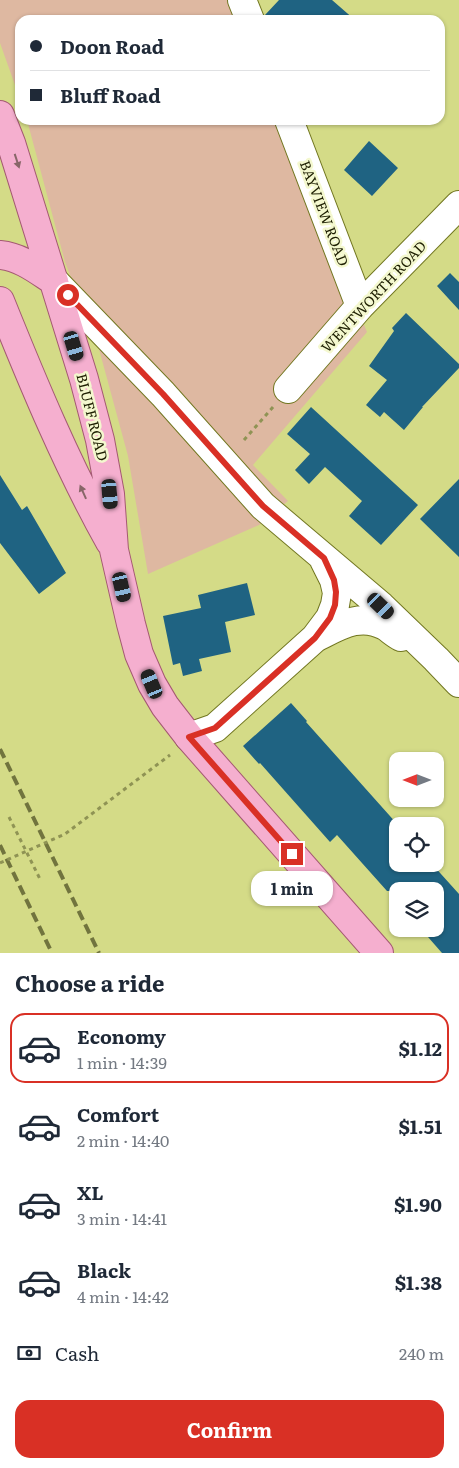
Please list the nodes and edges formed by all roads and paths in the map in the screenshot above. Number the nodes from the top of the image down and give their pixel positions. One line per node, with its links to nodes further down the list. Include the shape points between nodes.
1 (242, 0): 2 (street)
2 (248, 15)
3 (0, 115): 7 (main road, BLUFF ROAD, one-way to 7)
4 (291, 125): 9 (street, BAYVIEW ROAD)
5 (459, 205): 9 (street, WENTWORTH ROAD)
6 (0, 255): 7 (main road, via 22,260)
7 (54, 281): 13 (main road, BLUFF ROAD, via 100,440 110,494); 14 (street, via 163,394 263,506)
8 (0, 301): 10 (main road, BLUFF ROAD)
9 (360, 306): 11 (street, WENTWORTH ROAD)
10 (10, 345): 13 (main road, BLUFF ROAD, one-way to 10)
11 (288, 389): 12 (path)
12 (244, 440)
13 (114, 550): 18 (main road, BLUFF ROAD, via 139,654 166,706)
14 (324, 558): 15 (street, via 334,580 335,605); 16 (street, via 381,606)
15 (315, 638): 16 (street, via 341,625 358,620 372,621); 18 (street, via 215,728)
16 (436, 659): 17 (street)
17 (459, 683)
18 (180, 746): 20 (path, bridge, via 65,834); 23 (main road, BLUFF ROAD)
19 (9, 817): 20 (path)
20 (25, 852): 21 (path, bridge); 22 (path)
21 (0, 863)
22 (41, 882)
23 (379, 953)

